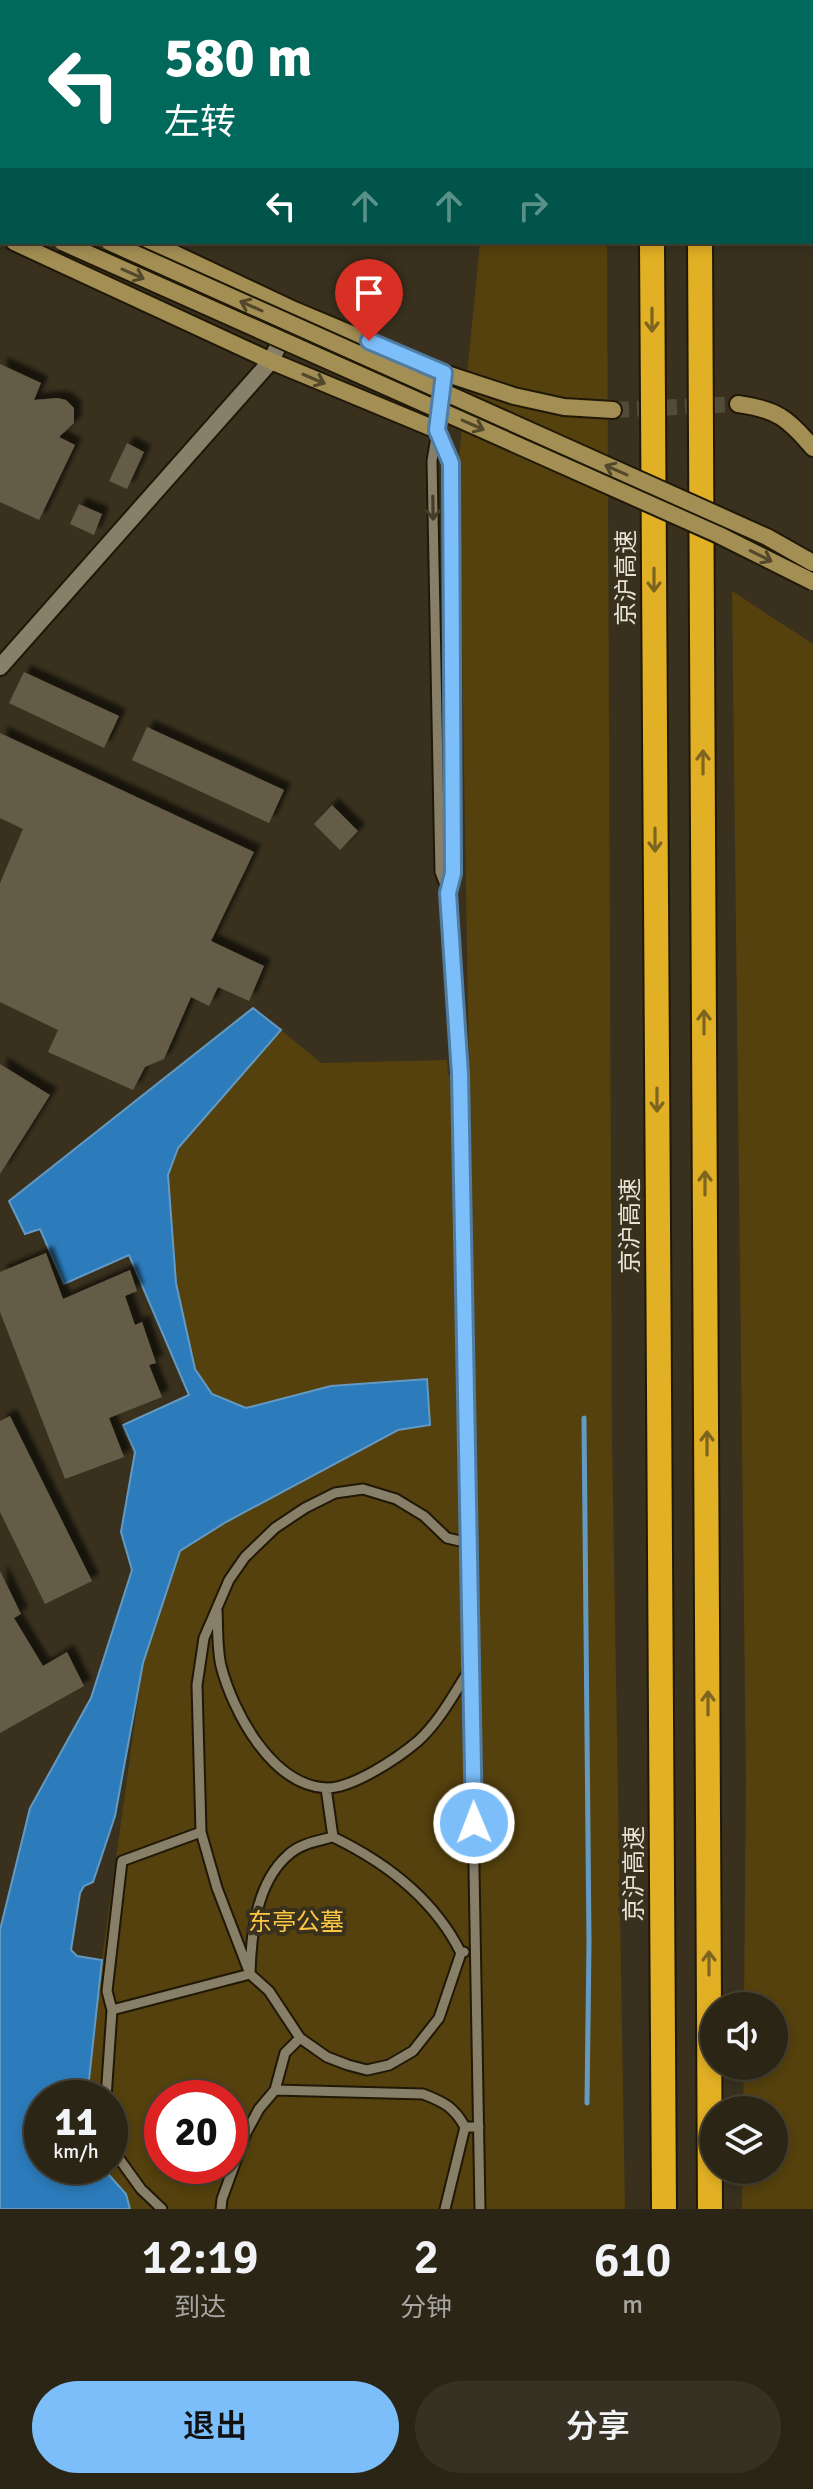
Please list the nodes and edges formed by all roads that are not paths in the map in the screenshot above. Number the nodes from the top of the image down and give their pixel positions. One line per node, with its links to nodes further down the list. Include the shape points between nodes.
1 (18, 244): 8 (main road)
2 (66, 244): 15 (main road, one-way to 15, bridge, via 719,535)
3 (113, 244): 14 (main road, one-way to 3, bridge, via 767,537)
4 (154, 244): 7 (main road)
5 (652, 244): 38 (highway, 京沪高速, one-way to 38)
6 (700, 244): 39 (highway, one-way to 6)
7 (294, 310): 8 (street); 9 (main road)
8 (271, 361): 12 (main road, one-way to 12); 16 (street)
9 (444, 373): 11 (main road, via 527,399); 12 (main road)
10 (738, 404): 13 (main road, via 768,408)
11 (613, 410)
12 (437, 430): 17 (lane, one-way to 17, via 432,461 439,856); 17 (lane, via 451,463 453,873)
13 (813, 448)
14 (813, 563)
15 (813, 582)
16 (0, 667)
17 (448, 893): 18 (lane, via 460,1074)
18 (469, 1543): 19 (lane, via 447,1538 396,1499 363,1489 335,1493 275,1528 245,1557); 20 (lane)
19 (217, 1608): 21 (lane, via 220,1663 249,1729 272,1762 297,1780); 22 (lane, via 204,1638 197,1685)
20 (471, 1666): 21 (lane, via 419,1740 369,1773); 24 (lane)
21 (326, 1788): 23 (lane)
22 (201, 1832): 26 (lane); 27 (lane, via 122,1861 107,1991)
23 (333, 1837): 25 (lane, via 393,1871 448,1926); 26 (lane, via 307,1843 286,1856 269,1881 255,1914)
24 (477, 1948): 25 (lane); 32 (lane)
25 (461, 1953): 28 (lane, via 439,2018 413,2051 389,2065 367,2070 348,2065)
26 (250, 1974): 27 (lane); 28 (lane, via 269,1991)
27 (112, 2010): 29 (lane)
28 (300, 2038): 30 (lane, via 285,2053)
29 (107, 2080)
30 (275, 2090): 31 (lane, via 423,2094 445,2102); 35 (lane, via 246,2133)
31 (465, 2127): 32 (lane); 36 (lane)
32 (479, 2127): 37 (lane)
33 (128, 2171): 34 (lane)
34 (162, 2209)
35 (221, 2209)
36 (445, 2209)
37 (480, 2209)
38 (664, 2209)
39 (710, 2209)

